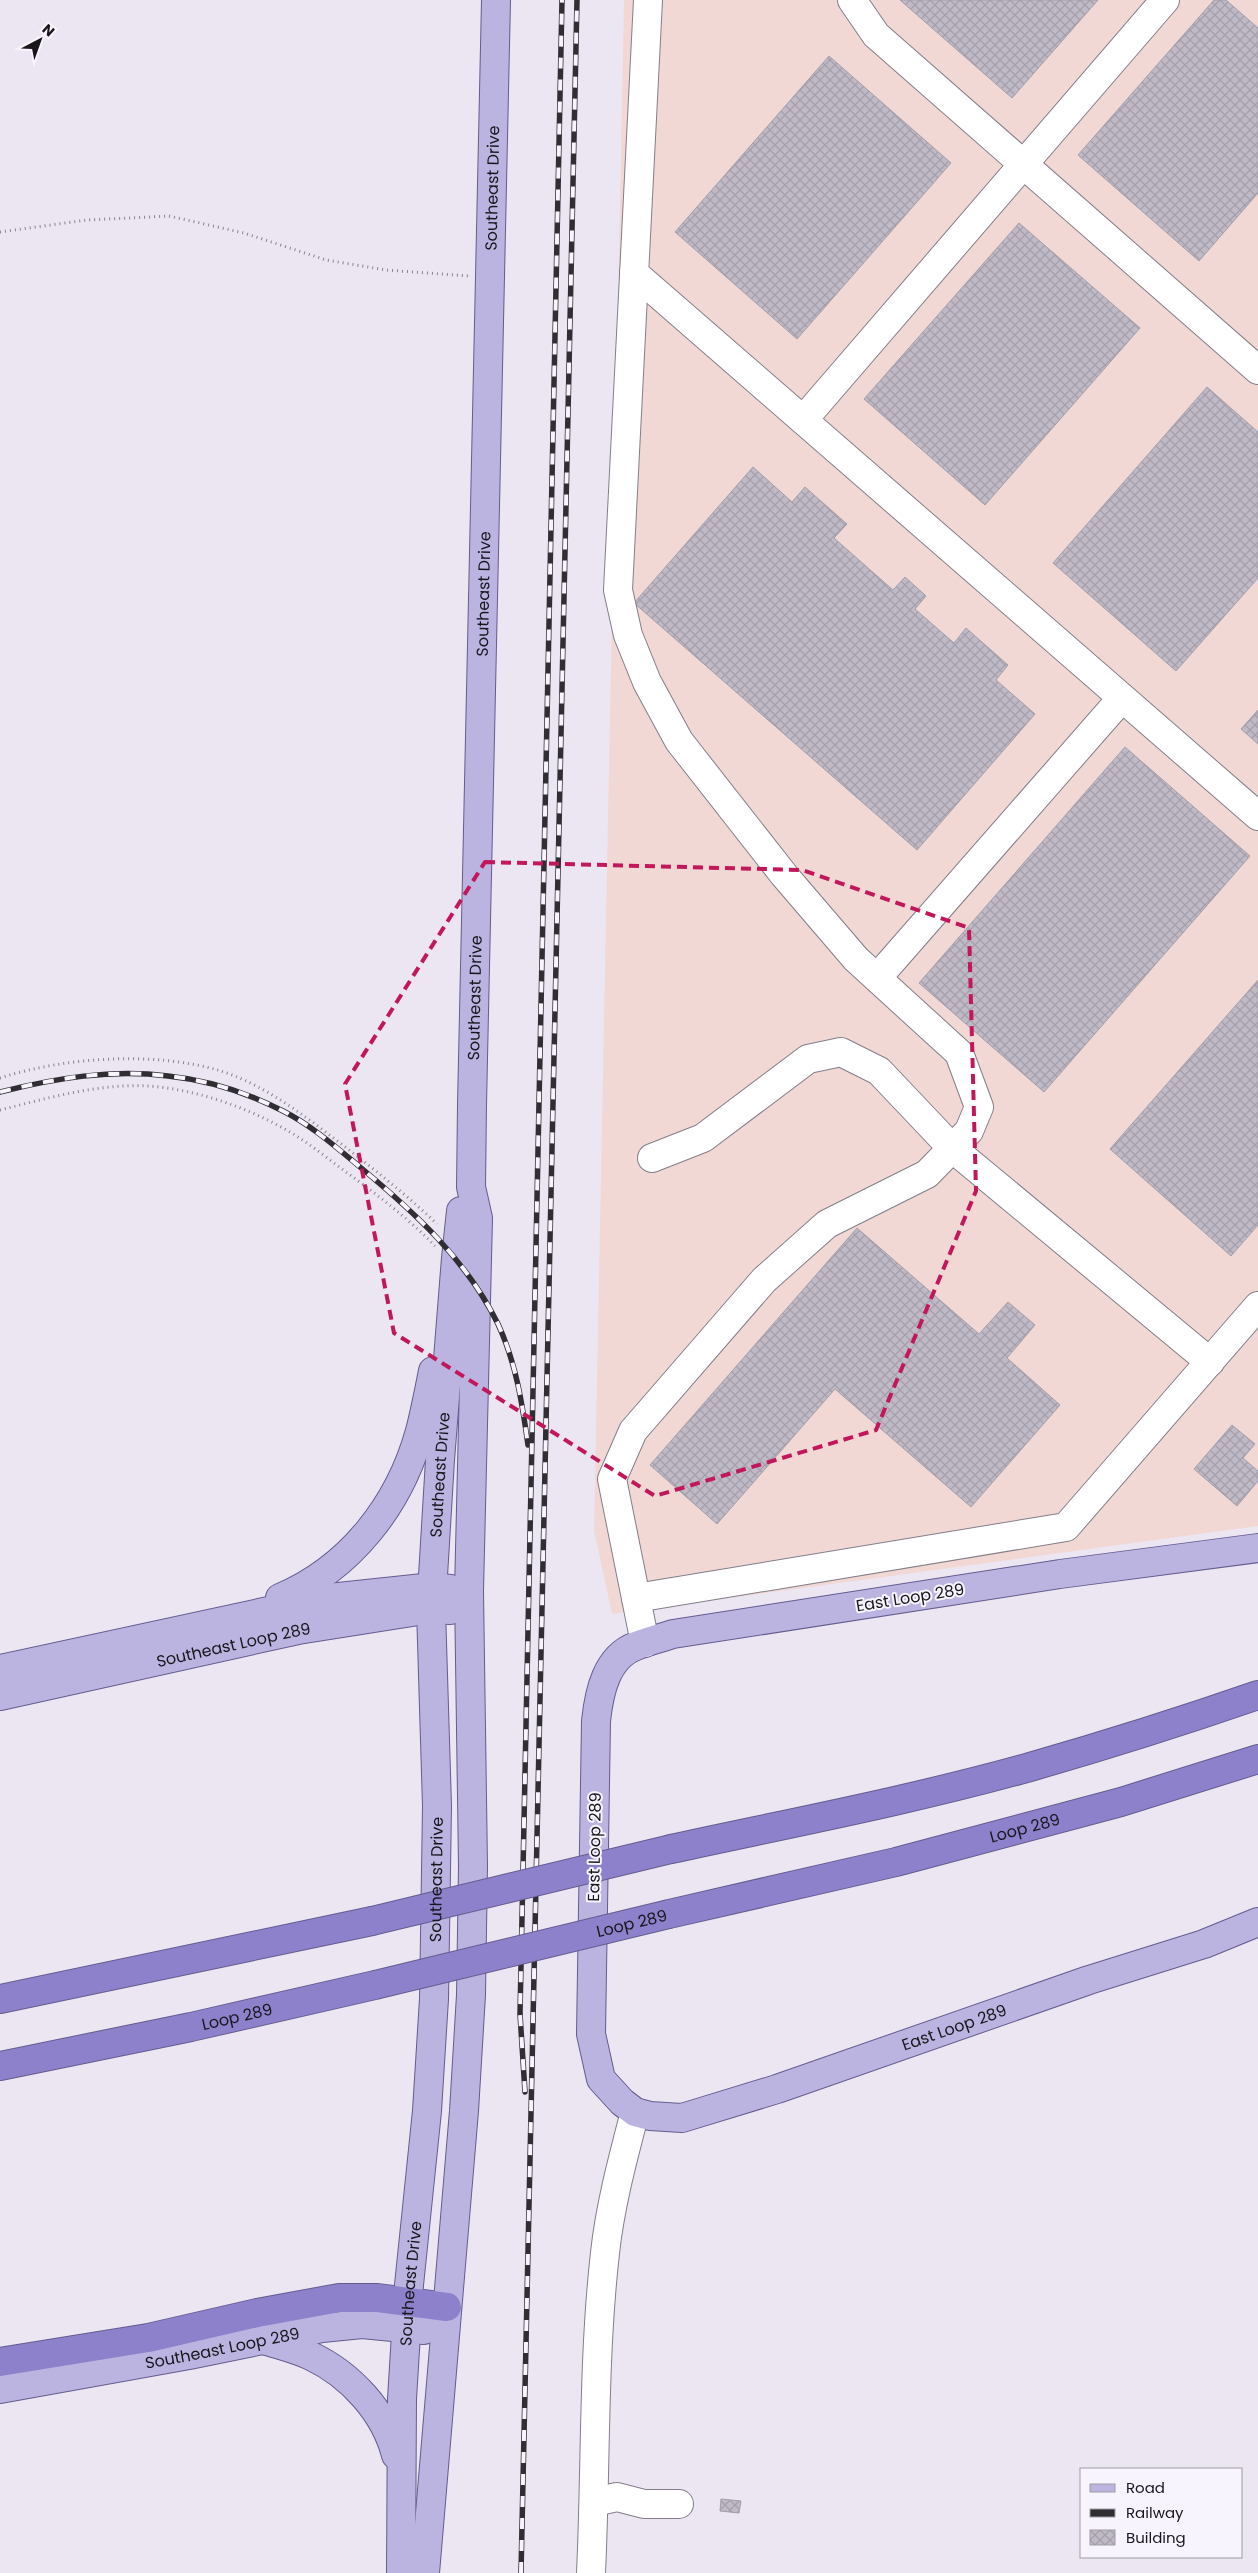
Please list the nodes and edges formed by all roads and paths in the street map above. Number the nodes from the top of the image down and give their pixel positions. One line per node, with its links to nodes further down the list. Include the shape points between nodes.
1 (496, 0): 8 (main road, Southeast Drive)
2 (648, 0): 7 (street)
3 (852, 0): 5 (street, via 876,35)
4 (1165, 0): 5 (street)
5 (1024, 164): 9 (street); 10 (street)
6 (0, 232): 8 (path, via 87,220 169,216 244,233 326,260 424,274)
7 (634, 273): 10 (street); 13 (street, via 618,590 628,635 647,682 679,741 784,875 856,959)
8 (489, 276): 18 (main road, Southeast Drive)
9 (1258, 370)
10 (803, 420): 11 (street)
11 (1122, 698): 12 (street); 13 (street)
12 (1258, 816)
13 (877, 978): 16 (street, via 959,1053 979,1107 969,1131)
14 (0, 1078): 19 (path, via 55,1065 90,1061 154,1060 189,1063 222,1072 260,1088 298,1110 381,1176)
15 (0, 1110): 19 (path, via 93,1090 148,1086 190,1092 230,1104 297,1136)
16 (952, 1148): 17 (street, via 879,1071 841,1052 808,1059 703,1138); 22 (street); 25 (street, via 927,1174 827,1224 771,1274 633,1431 612,1479)
17 (652, 1158)
18 (471, 1187): 19 (main road, Southeast Drive, via 460,1216); 26 (main road, Southeast Drive, via 478,1218)
19 (457, 1255): 21 (main road, Southeast Drive)
20 (1258, 1306): 22 (street)
21 (452, 1313): 24 (main road, Southeast Drive); 27 (main road, via 437,1353 420,1432 406,1472 370,1532 318,1579)
22 (1210, 1362): 25 (street, via 1066,1527)
23 (1258, 1548): 28 (main road, East Loop 289, via 1050,1575 673,1634)
24 (432, 1598): 26 (main road, Southeast Loop 289); 27 (main road, Southeast Loop 289, via 329,1598); 31 (main road, Southeast Loop 289); 39 (main road, Southeast Drive, via 437,1806 434,1999)
25 (636, 1598): 28 (street)
26 (469, 1601): 40 (main road, Southeast Drive, via 473,1856 471,1995)
27 (240, 1616): 29 (main road, Southeast Loop 289)
28 (645, 1643): 38 (main road, East Loop 289, via 634,1646 614,1662 600,1689 596,1721 591,2034 601,2079)
29 (0, 1669)
30 (1258, 1695): 34 (highway, bridge, via 1029,1767)
31 (0, 1696)
32 (1258, 1759): 37 (highway, Loop 289, bridge, via 1120,1802 896,1862 191,2027)
33 (1258, 1922): 38 (main road, East Loop 289, via 1204,1944 1089,1980 777,2089 682,2118)
34 (210, 1956): 35 (highway, via 98,1965 38,1977); 36 (highway)
35 (0, 1980)
36 (0, 1999)
37 (0, 2066)
38 (636, 2112): 45 (street, via 605,2252 597,2376)
39 (408, 2314): 40 (highway); 41 (main road, Southeast Loop 289); 42 (highway, via 378,2298 339,2298 148,2338); 44 (main road, Southeast Drive, via 402,2399)
40 (446, 2320): 48 (main road, Southeast Drive)
41 (262, 2340): 43 (main road, Southeast Loop 289); 44 (main road, via 311,2356 343,2376 362,2394 379,2416 393,2443)
42 (0, 2362)
43 (0, 2389)
44 (402, 2478): 47 (main road, Southeast Drive)
45 (594, 2502): 46 (street, via 617,2497 644,2504); 49 (street)
46 (679, 2504)
47 (401, 2573)
48 (425, 2573)
49 (591, 2573)

